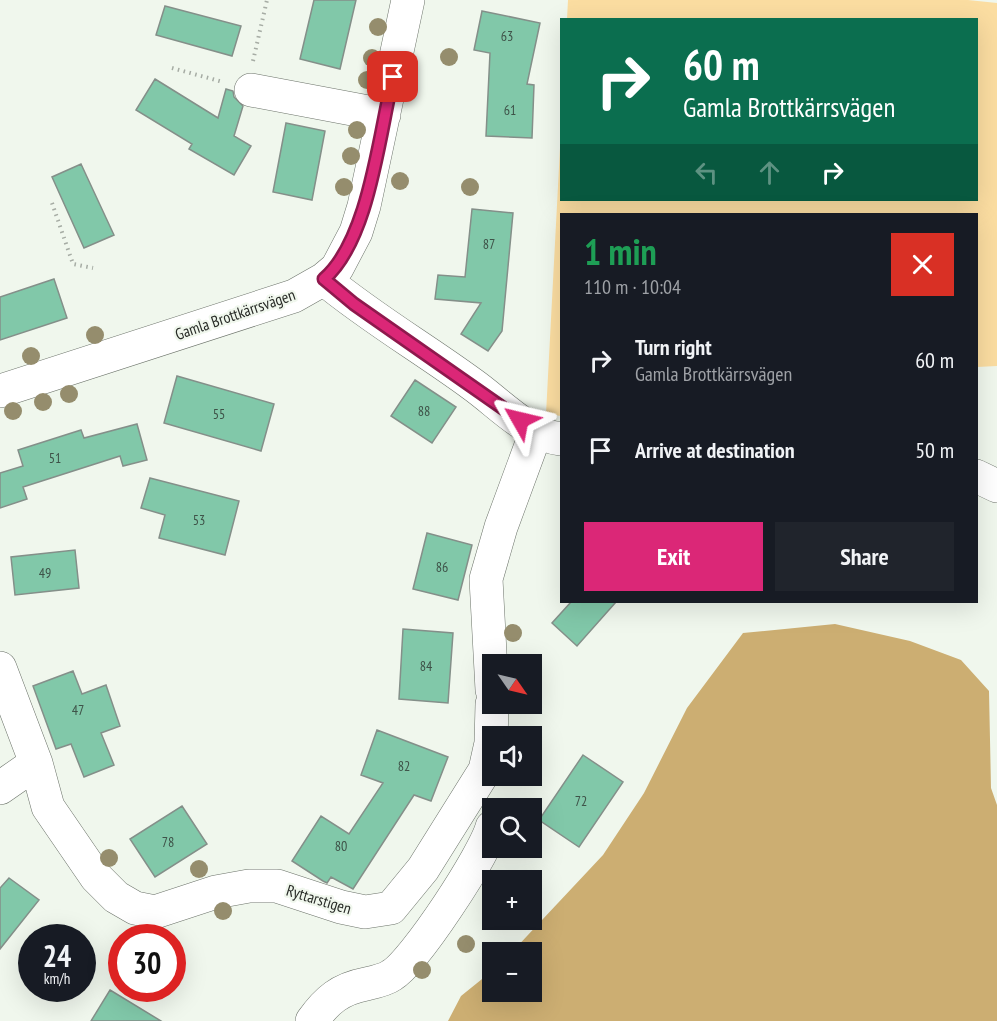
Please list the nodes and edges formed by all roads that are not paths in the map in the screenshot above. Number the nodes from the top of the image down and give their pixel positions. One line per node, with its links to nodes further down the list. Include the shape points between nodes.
1 (408, 0): 3 (street, Gamla Brottkärrsvägen)
2 (251, 90): 3 (street)
3 (384, 115): 4 (street, Gamla Brottkärrsvägen, via 356,232 337,268)
4 (324, 279): 5 (street, Gamla Brottkärrsvägen, via 267,307); 6 (street, via 354,304)
5 (0, 391)
6 (549, 436): 9 (street, via 501,527 486,579)
7 (978, 477): 8 (street)
8 (997, 486)
9 (490, 654)
10 (0, 668): 11 (street)
11 (36, 763): 12 (street, Ryttarstigen, via 48,807 96,877 116,897 135,908 154,912 249,886 277,886 365,912 391,909); 13 (street)
12 (482, 784)
13 (0, 788)
14 (482, 854): 15 (street, via 402,967 384,980 338,992)
15 (312, 1021)

